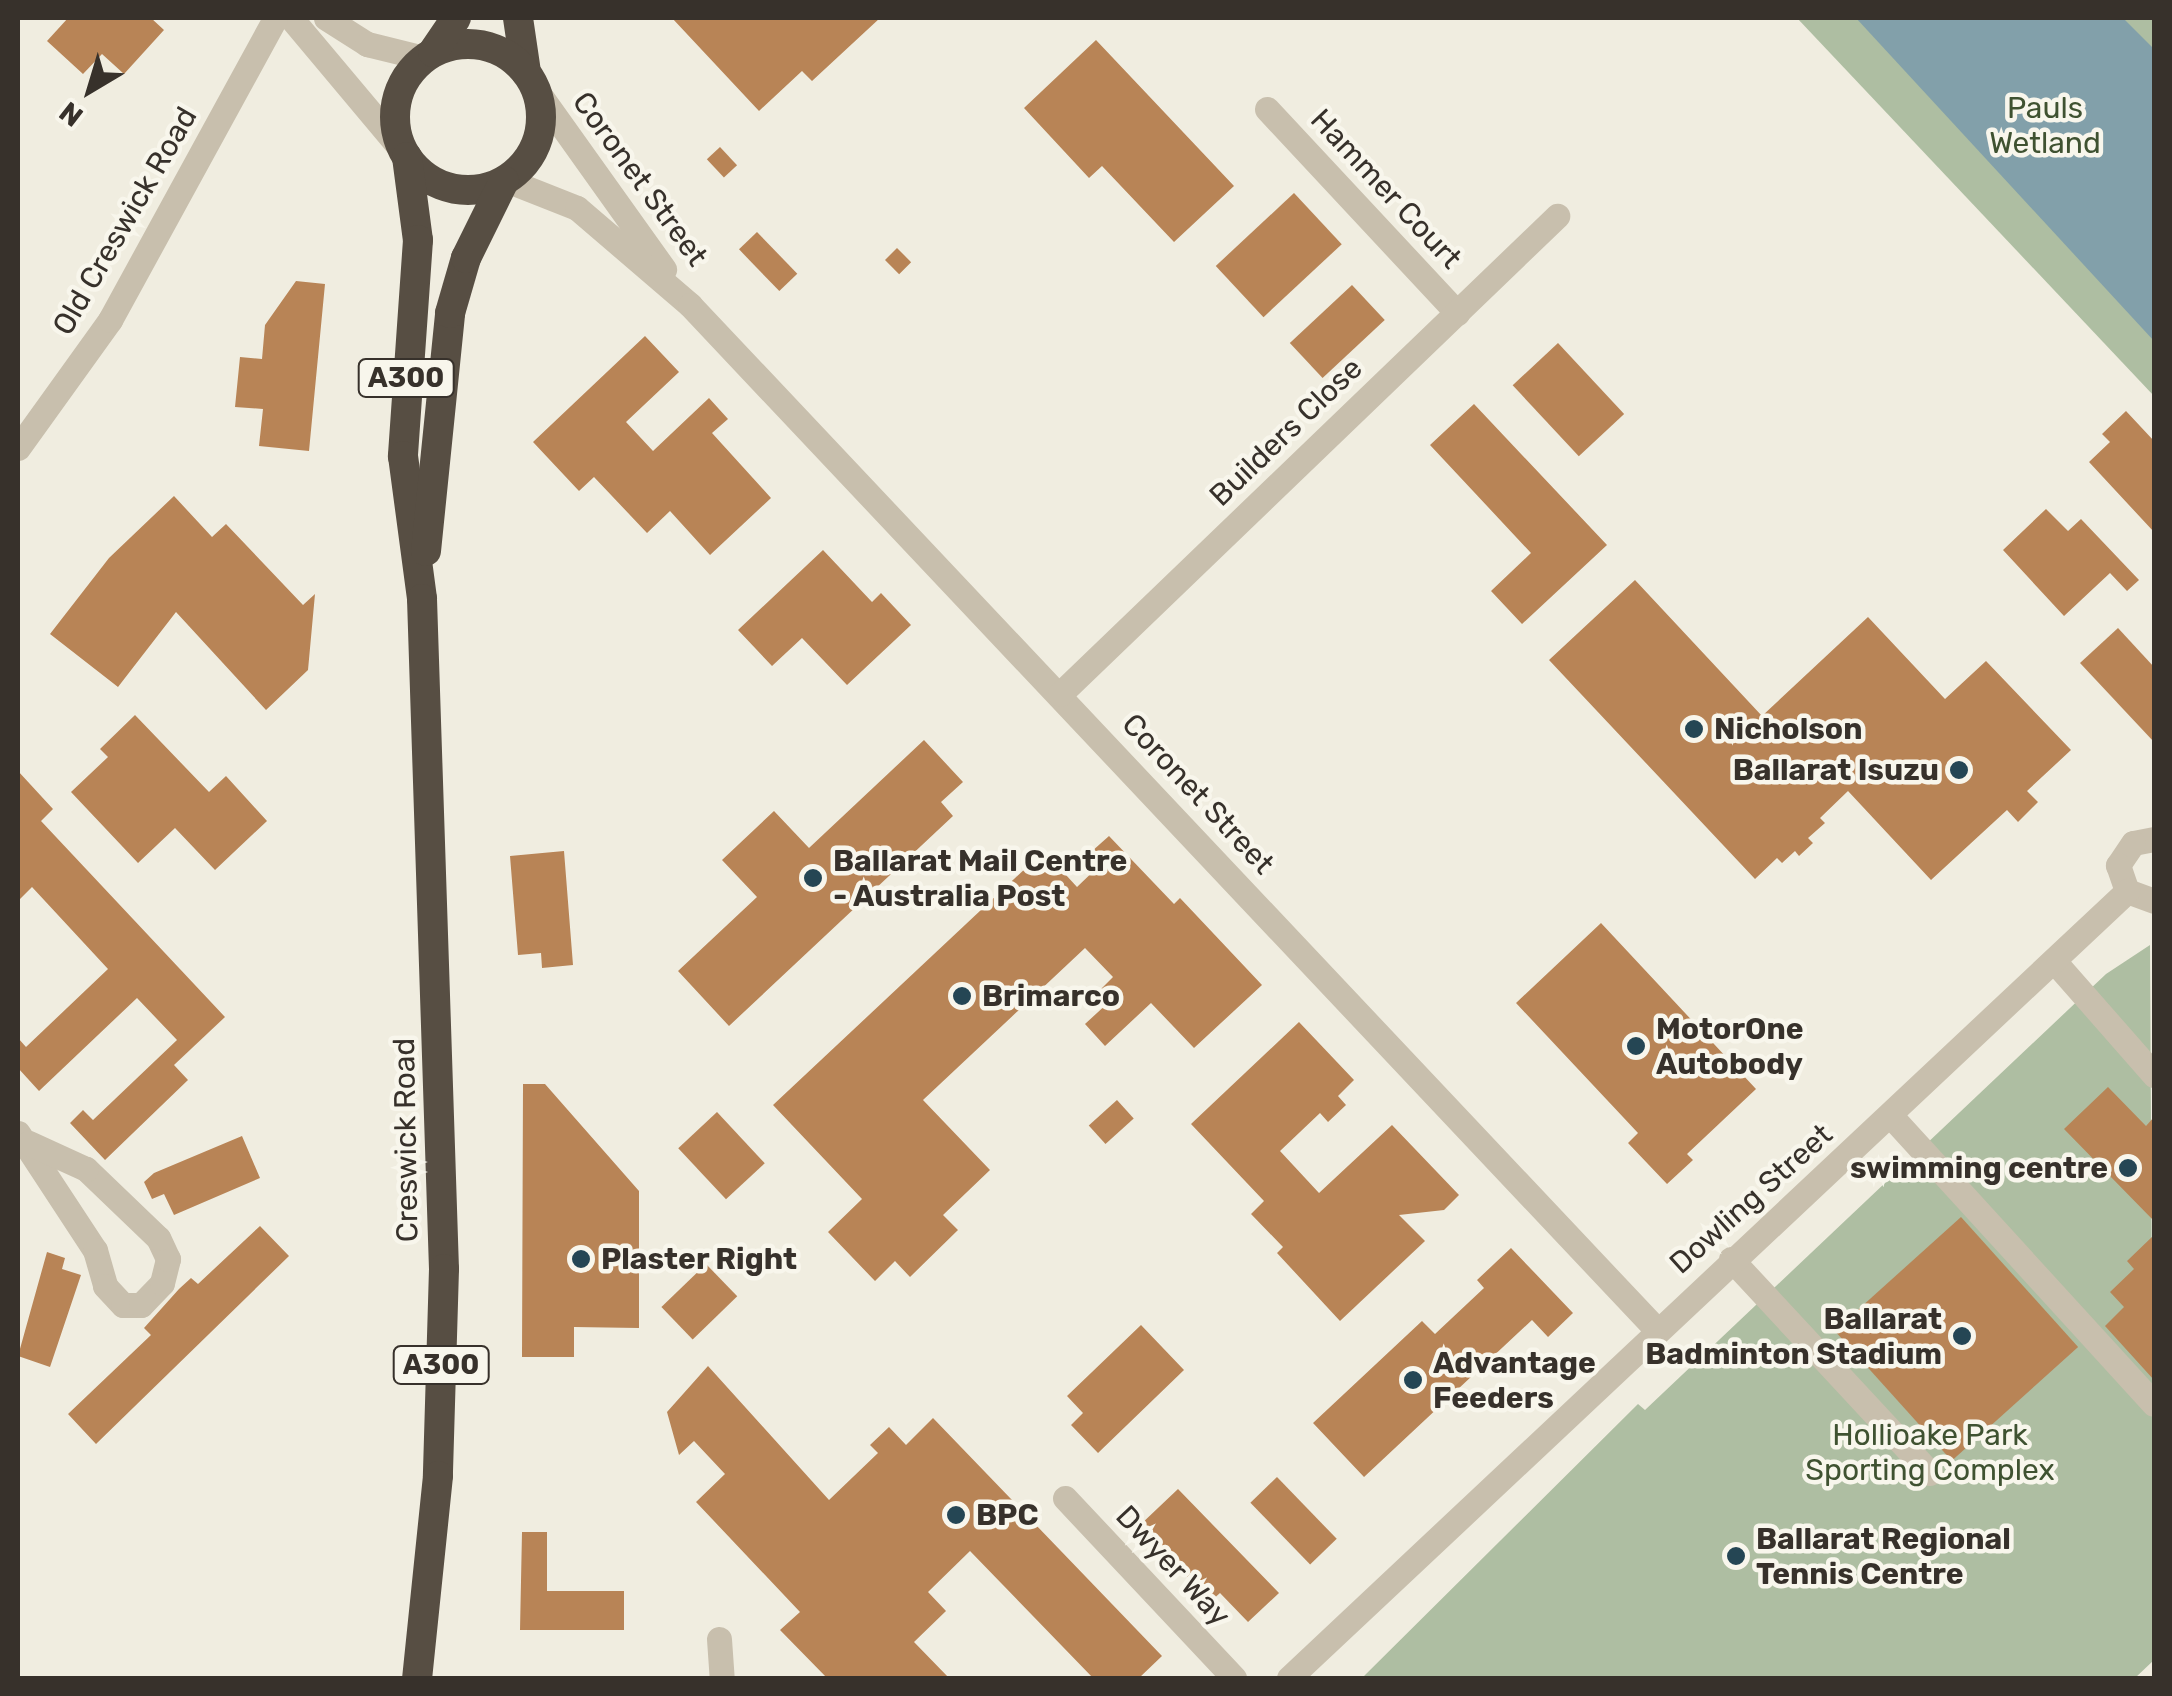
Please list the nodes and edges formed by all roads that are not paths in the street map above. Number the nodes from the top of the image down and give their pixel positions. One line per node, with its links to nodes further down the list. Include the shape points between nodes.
1 (275, 18): 14 (street, Old Creswick Road, via 110,320)
2 (291, 18): 9 (street)
3 (326, 18): 6 (street, via 367,44)
4 (456, 18): 6 (highway, A300)
5 (518, 18): 7 (highway, A300)
6 (429, 55): 7 (highway, via 483,45); 9 (highway, A300, via 396,103)
7 (531, 82): 10 (highway, A300, via 542,118 536,145); 12 (street, Coronet Street)
8 (1267, 109): 13 (street, Hammer Court)
9 (406, 156): 10 (highway, via 431,180 455,189); 15 (highway, Creswick Road / A300, via 418,240 403,456)
10 (505, 180): 12 (street, Coronet Street, via 577,208); 15 (highway, Creswick Road / A300, via 466,258 450,313)
11 (1558, 216): 13 (street, Builders Close)
12 (690, 305): 16 (street, Coronet Street)
13 (1457, 313): 16 (street, Builders Close)
14 (18, 448)
15 (422, 600): 30 (highway, Creswick Road / A300, via 444,1269 438,1476)
16 (1060, 694): 25 (street, Coronet Street)
17 (2154, 839): 18 (street, via 2123,852 2118,873)
18 (2126, 892): 19 (street); 20 (street, Dowling Street)
19 (2154, 900)
20 (2054, 961): 21 (street); 22 (street, Dowling Street)
21 (2154, 1075)
22 (1890, 1115): 24 (street, Dowling Street); 26 (street)
23 (23, 1138): 23 (street, via 86,1169 158,1238 168,1260 162,1283 141,1304 123,1304 105,1286 95,1250)
24 (1731, 1259): 25 (street, Dowling Street); 27 (street)
25 (1657, 1330): 33 (street, Dowling Street)
26 (2154, 1404)
27 (1930, 1473)
28 (1065, 1498): 32 (street, Dwyer Way)
29 (718, 1639): 31 (street)
30 (417, 1678)
31 (722, 1678)
32 (1234, 1678)
33 (1289, 1678)

